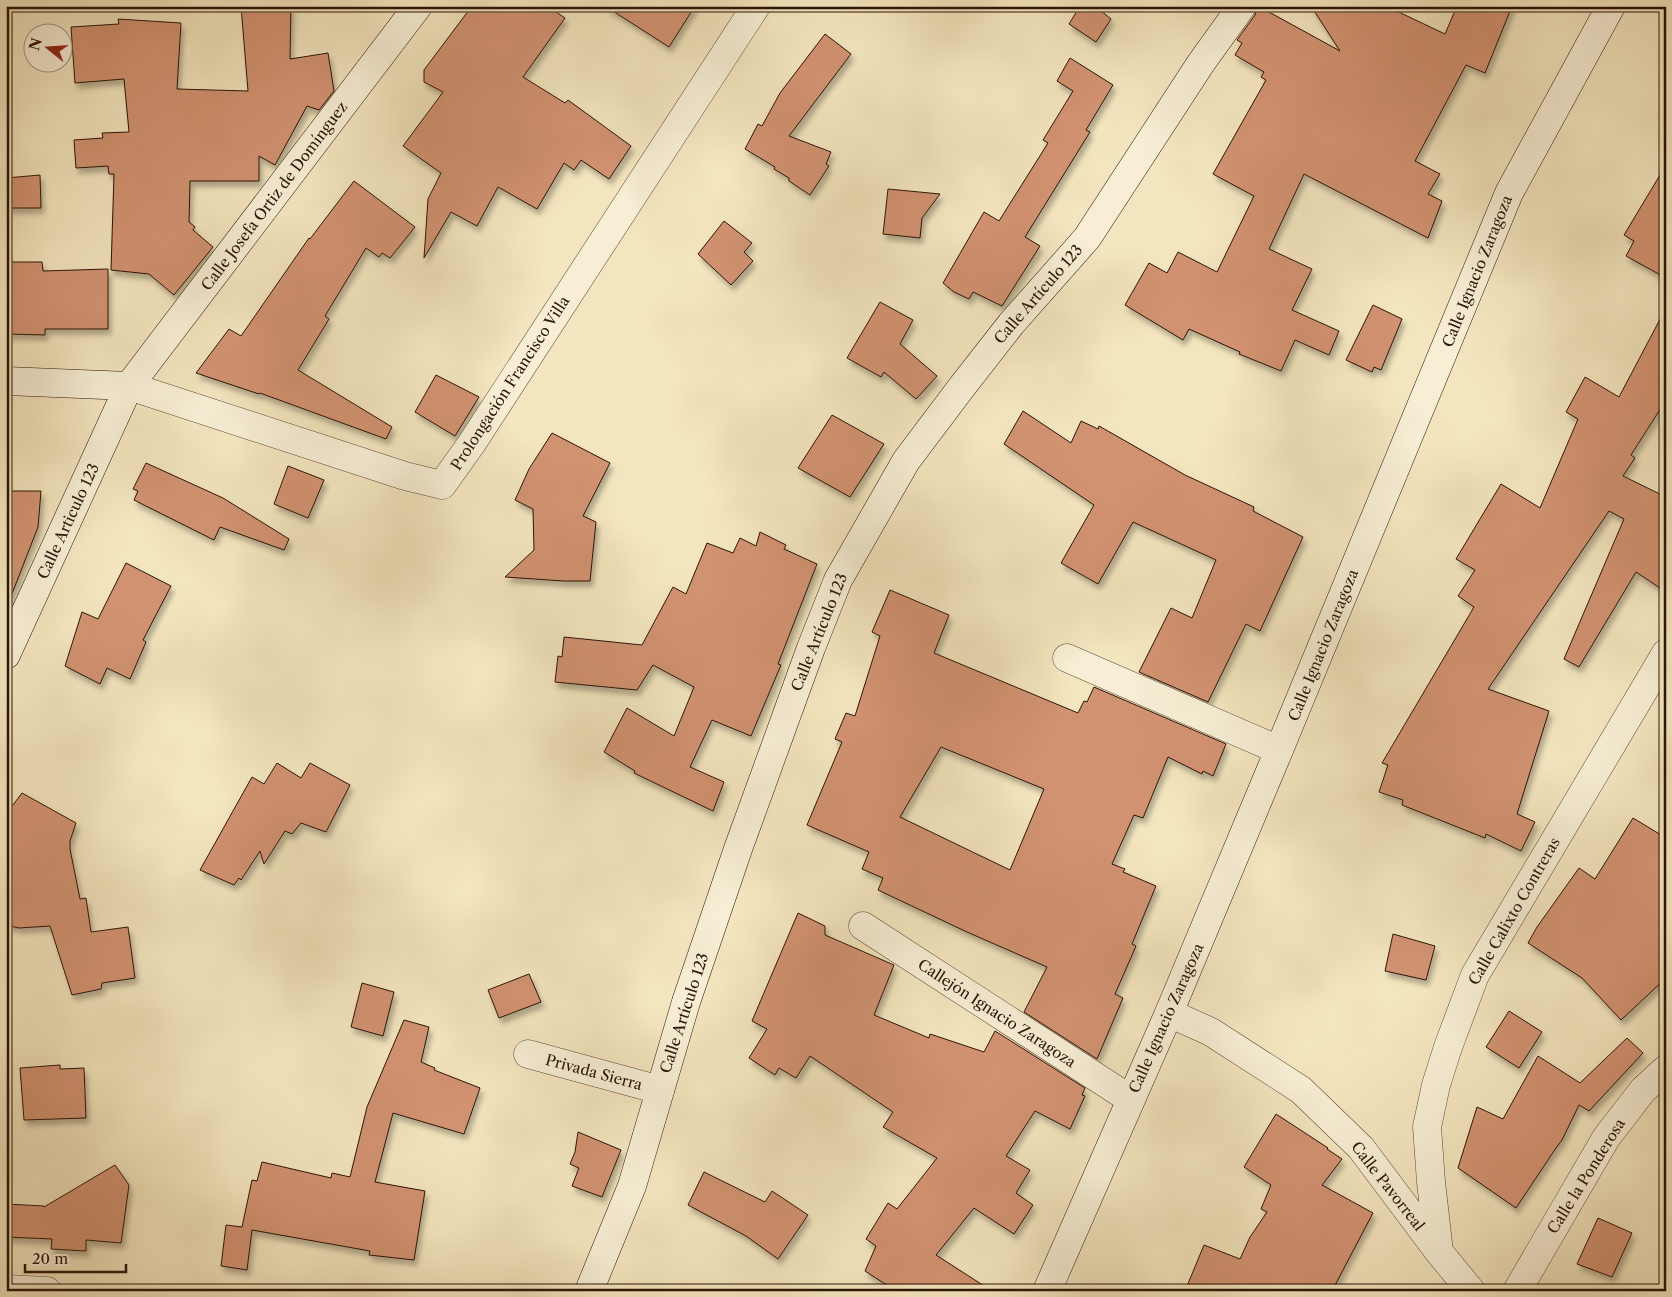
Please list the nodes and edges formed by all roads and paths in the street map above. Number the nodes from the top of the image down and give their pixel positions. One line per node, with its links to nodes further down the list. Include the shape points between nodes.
1 (418, 6): 6 (street, Calle Josefa Ortiz de Domínguez)
2 (756, 6): 6 (street, Prolongación Francisco Villa, via 442,485)
3 (1242, 6): 15 (street, Calle Artículo 123, via 1087,238 1011,324 906,461 838,580 738,849)
4 (1611, 6): 10 (street, Calle Ignacio Zaragoza, via 1508,193)
5 (6, 381): 6 (street)
6 (129, 386): 7 (street, Calle Articulo 123)
7 (8, 647)
8 (1666, 653): 17 (street, Calle Calixto Contreras, via 1475,975 1436,1085 1427,1127)
9 (1067, 658): 10 (street)
10 (1279, 750): 12 (street, Calle Ignacio Zaragoza)
11 (864, 926): 16 (street, Callejón Ignacio Zaragoza)
12 (1169, 1013): 16 (street, Calle Ignacio Zaragoza); 17 (street, Calle Pavorreal, via 1211,1032 1301,1090 1361,1148)
13 (528, 1054): 15 (street, Privada Sierra)
14 (1666, 1069): 23 (street, Calle la Ponderosa, via 1643,1090 1606,1138)
15 (660, 1090): 20 (street, Calle Artículo 123, via 632,1186)
16 (1130, 1099): 21 (street, Calle Ignacio Zaragoza)
17 (1440, 1252): 22 (street, Calle Pavorreal)
18 (6, 1289): 19 (street)
19 (47, 1291)
20 (589, 1291)
21 (1047, 1291)
22 (1471, 1291)
23 (1517, 1291)

